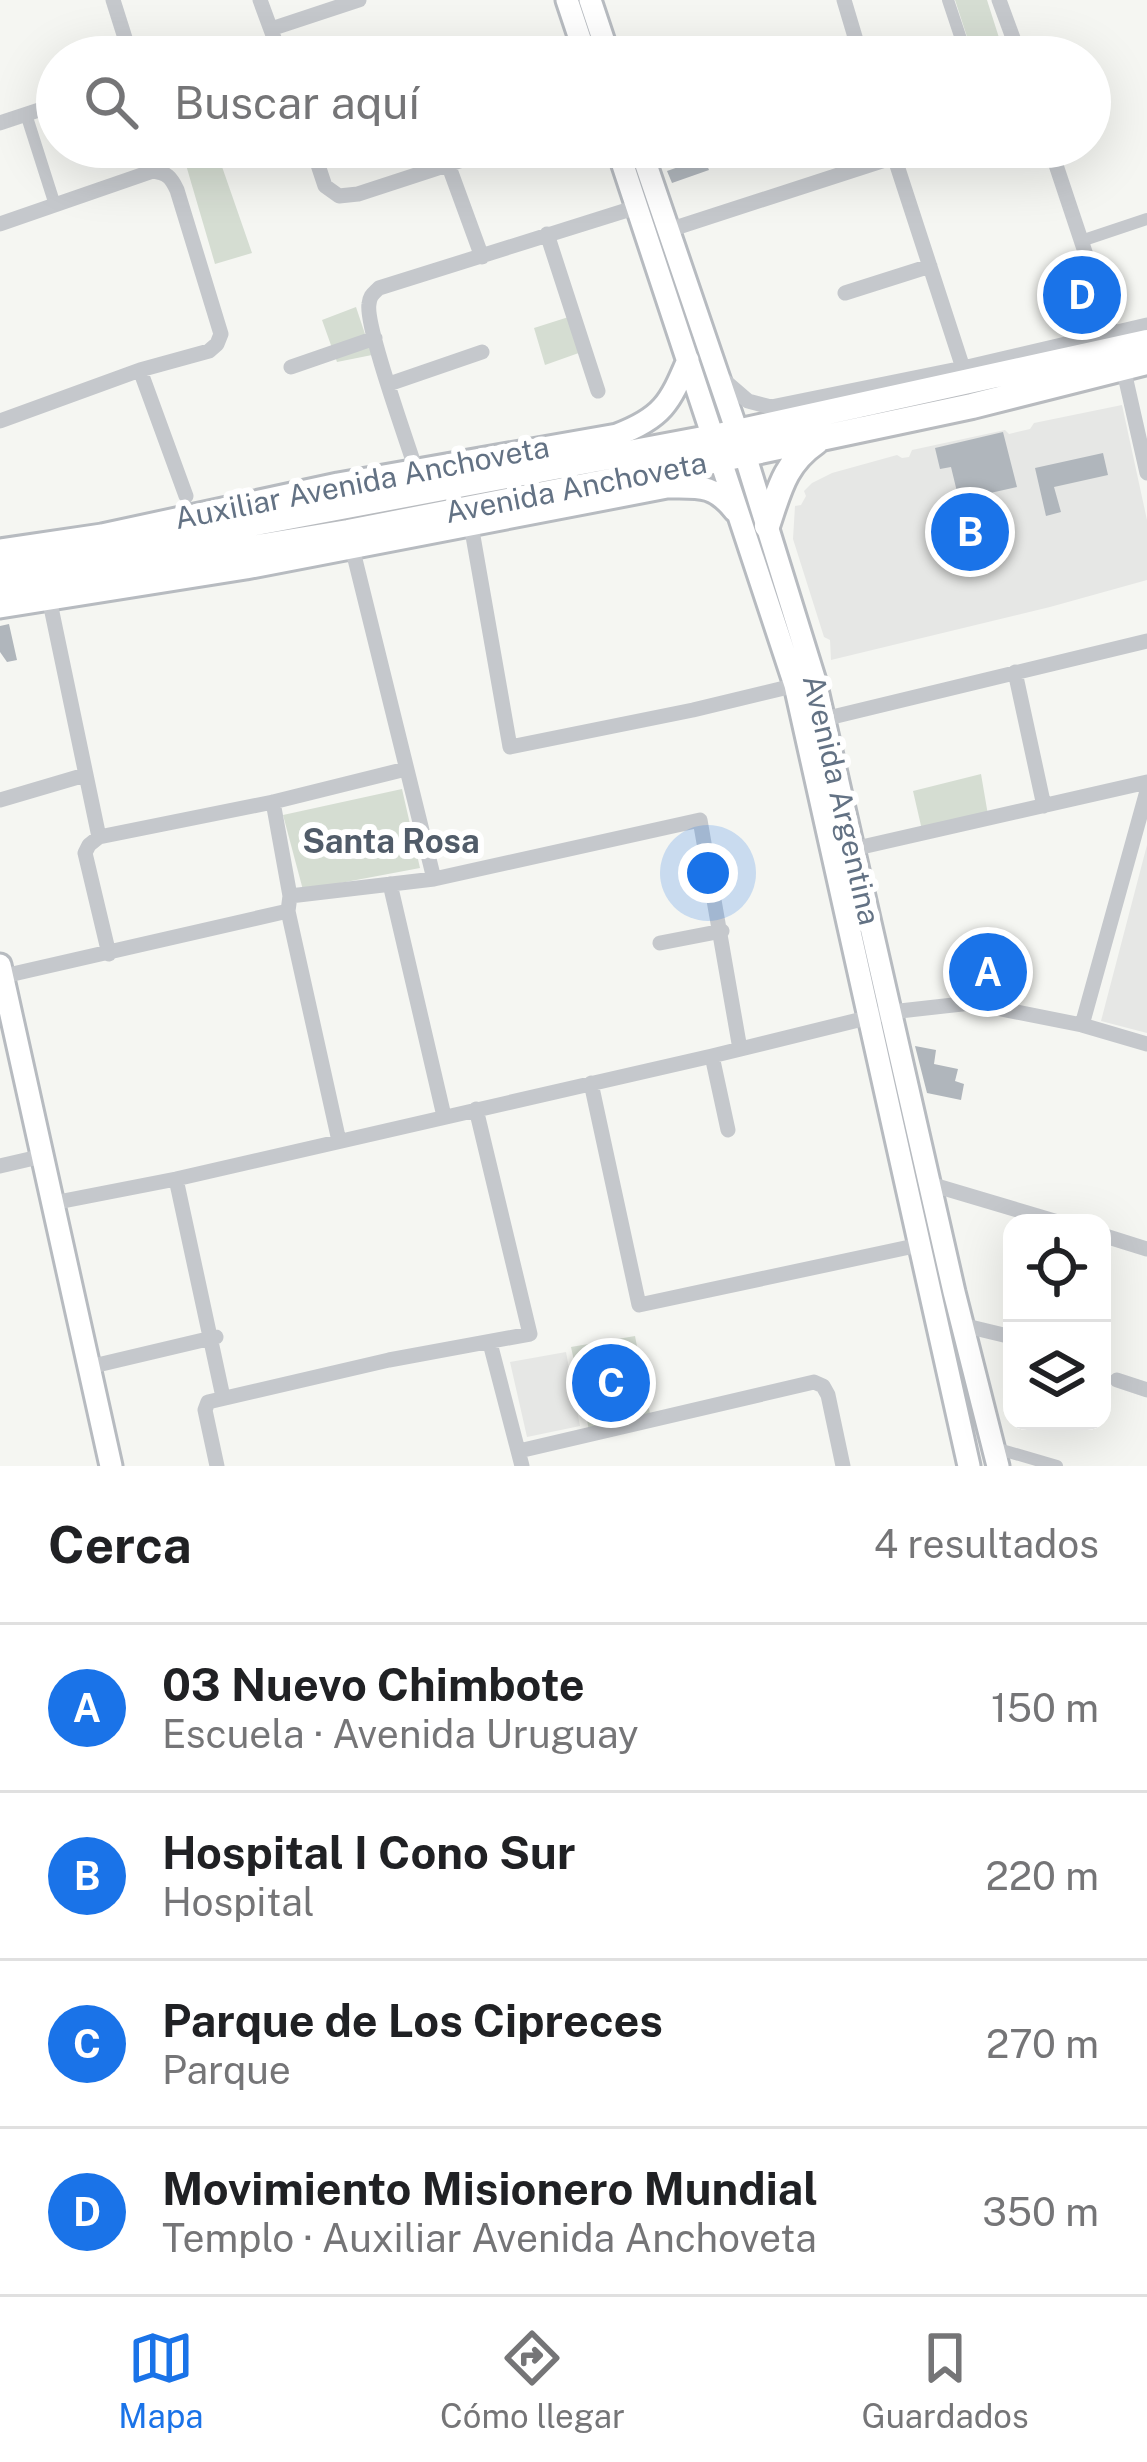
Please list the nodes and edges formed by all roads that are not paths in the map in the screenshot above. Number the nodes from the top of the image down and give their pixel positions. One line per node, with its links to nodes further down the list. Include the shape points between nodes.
1 (112, 0): 10 (street)
2 (260, 0): 9 (street)
3 (358, 0): 9 (street)
4 (567, 0): 12 (main road)
5 (590, 0): 13 (main road)
6 (844, 0): 14 (street)
7 (947, 0): 15 (street)
8 (999, 0): 16 (street)
9 (271, 29): 11 (street)
10 (123, 36)
11 (274, 36)
12 (579, 36)
13 (603, 36)
14 (855, 36)
15 (960, 36)
16 (1012, 36)
17 (36, 111): 18 (street)
18 (26, 114): 19 (street); 20 (street)
19 (0, 123)
20 (36, 144)
21 (44, 168): 30 (street)
22 (319, 168): 23 (street, via 339,196)
23 (436, 168)
24 (449, 168): 37 (street)
25 (624, 168): 31 (main road, Avenida Argentina)
26 (647, 168): 34 (main road, Avenida Argentina)
27 (846, 168): 34 (street)
28 (897, 168): 38 (street)
29 (1057, 168): 36 (street)
30 (56, 205): 33 (street); 49 (street, via 152,171 172,178 221,334 209,351)
31 (637, 207): 35 (street); 45 (main road, Avenida Argentina)
32 (1147, 219): 36 (street)
33 (0, 224)
34 (669, 230): 50 (main road, Avenida Argentina)
35 (547, 234): 37 (street); 52 (street)
36 (1081, 241): 41 (street)
37 (482, 257): 42 (street, via 379,288 368,307)
38 (930, 266): 39 (street); 48 (street)
39 (845, 292)
40 (1147, 325): 41 (street)
41 (1112, 333): 48 (street)
42 (375, 338): 47 (street); 51 (street)
43 (1147, 342): 55 (main road, Avenida Anchoveta)
44 (482, 352): 51 (street)
45 (688, 360): 55 (main road, Avenida Argentina); 56 (main road, Auxiliar Avenida Anchoveta, via 670,401 642,425)
46 (1135, 364): 54 (main road, Avenida Anchoveta); 57 (street)
47 (291, 367)
48 (963, 368): 50 (street, via 772,407 748,401)
49 (140, 370): 53 (street); 58 (street)
50 (718, 376): 55 (main road, Avenida Argentina)
51 (389, 384): 56 (street)
52 (598, 391)
53 (0, 421)
54 (822, 438): 55 (main road, Avenida Anchoveta); 62 (main road, via 785,473)
55 (730, 446): 59 (main road, Avenida Argentina); 60 (main road, Avenida Anchoveta); 61 (main road, Avenida Anchoveta, via 463,483); 62 (main road, Avenida Argentina)
56 (416, 470): 61 (main road, Auxiliar Avenida Anchoveta)
57 (1147, 472)
58 (186, 496)
59 (740, 516): 60 (main road, Auxiliar Avenida Anchoveta, via 706,488 667,487); 70 (main road, Avenida Argentina)
60 (470, 517): 61 (main road, Avenida Anchoveta); 70 (street, via 510,747)
61 (345, 518): 63 (main road, Auxiliar Avenida Anchoveta); 64 (main road, Avenida Anchoveta); 66 (main road, Avenida Anchoveta); 72 (street)
62 (767, 526): 70 (main road, Avenida Argentina)
63 (0, 550)
64 (0, 566)
65 (0, 590): 66 (main road, Avenida Anchoveta)
66 (48, 591): 67 (main road); 73 (street)
67 (0, 607)
68 (1147, 640): 69 (street)
69 (1015, 672): 71 (street); 78 (street)
70 (805, 683): 71 (main road, Avenida Argentina); 89 (main road, Avenida Argentina)
71 (824, 718): 80 (main road, Avenida Argentina)
72 (406, 769): 77 (street); 81 (street)
73 (86, 775): 76 (street); 79 (street)
74 (1147, 782): 78 (street)
75 (1147, 791): 90 (street)
76 (0, 800)
77 (273, 802): 79 (street); 83 (street)
78 (1044, 806): 80 (street)
79 (99, 837): 86 (street, via 85,853)
80 (853, 849): 88 (main road, Avenida Argentina)
81 (434, 879): 82 (street); 84 (street, via 700,820)
82 (390, 884): 83 (street); 96 (street)
83 (289, 903): 86 (street); 98 (street)
84 (722, 931): 85 (street); 92 (street)
85 (660, 943)
86 (109, 954): 87 (street)
87 (1, 973): 99 (main road)
88 (891, 1012): 89 (street); 90 (street, via 971,1003); 102 (main road, Avenida Argentina)
89 (868, 1019): 92 (street); 106 (main road, Avenida Argentina)
90 (1082, 1025): 91 (street)
91 (1147, 1044)
92 (740, 1048): 93 (street)
93 (712, 1057): 94 (street); 97 (street)
94 (591, 1083): 95 (street); 106 (street, via 639,1305)
95 (476, 1109): 96 (street); 111 (street, via 530,1334)
96 (444, 1116): 98 (street)
97 (728, 1130)
98 (339, 1141): 101 (street)
99 (43, 1156): 100 (street); 103 (main road)
100 (0, 1166)
101 (176, 1179): 103 (street); 110 (street)
102 (930, 1184): 104 (street); 108 (main road, Avenida Argentina)
103 (52, 1203): 112 (main road)
104 (1030, 1214)
105 (1111, 1238): 107 (street)
106 (919, 1245): 121 (main road, Avenida Argentina)
107 (1147, 1249)
108 (962, 1325): 109 (street); 116 (main road, Avenida Argentina)
109 (1003, 1335)
110 (215, 1337): 112 (street); 115 (street)
111 (490, 1343): 115 (street); 117 (street)
112 (88, 1366): 118 (main road)
113 (1118, 1380): 114 (street)
114 (1147, 1390)
115 (223, 1396): 119 (street, via 205,1405)
116 (997, 1457): 122 (street)
117 (520, 1459): 120 (street, via 814,1382 829,1395)
118 (111, 1466)
119 (217, 1466)
120 (843, 1466)
121 (969, 1466)
122 (1057, 1466)

